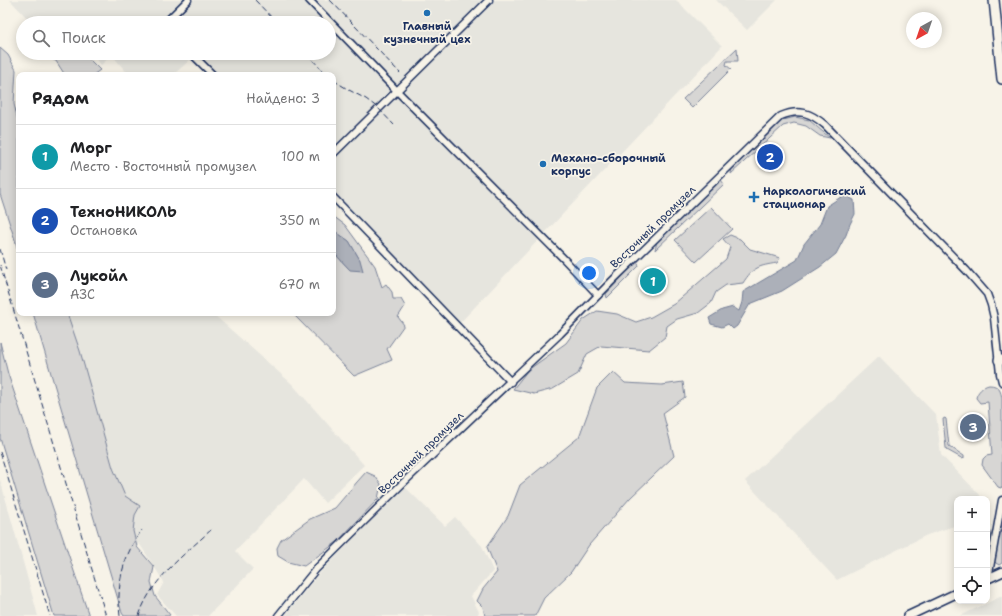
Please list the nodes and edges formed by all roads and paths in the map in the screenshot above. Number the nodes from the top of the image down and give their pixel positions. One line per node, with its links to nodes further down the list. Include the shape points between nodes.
1 (188, 0): 5 (street)
2 (309, 0): 6 (street)
3 (489, 0): 11 (street)
4 (994, 0): 10 (highway)
5 (172, 16)
6 (324, 16)
7 (336, 28): 11 (street)
8 (198, 60): 9 (street)
9 (210, 72)
10 (1002, 79)
11 (397, 91): 12 (street); 14 (street)
12 (336, 151)
13 (336, 200): 16 (street)
14 (598, 295): 15 (street, Восточный промузел, via 782,116 789,112 804,112 816,117 825,125 987,294 994,318); 16 (street, Восточный промузел)
15 (1000, 360): 17 (street, Восточный промузел)
16 (511, 382): 23 (street, Восточный промузел, via 316,569)
17 (1002, 382)
18 (1002, 500): 19 (street)
19 (989, 568)
20 (1002, 572): 21 (main road)
21 (990, 578)
22 (954, 594): 24 (main road)
23 (278, 616)
24 (908, 616)

